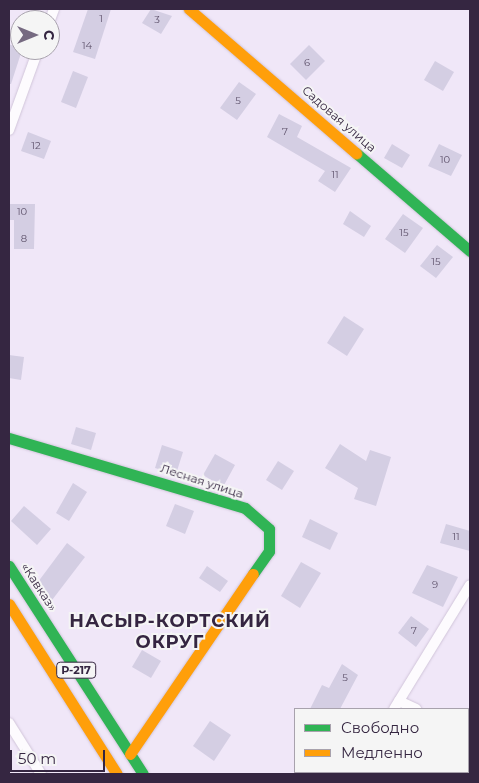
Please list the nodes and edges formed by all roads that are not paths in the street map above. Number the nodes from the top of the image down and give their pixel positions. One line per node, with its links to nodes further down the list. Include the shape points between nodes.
1 (189, 9): 4 (main road, Садовая улица)
2 (34, 60): 3 (street)
3 (9, 130)
4 (470, 251)
5 (9, 438): 12 (main road, Лесная улица, via 245,508 269,529 269,551)
6 (9, 566): 12 (main road, «Кавказ» / Р-217)
7 (470, 585): 9 (street)
8 (9, 604): 14 (main road, Р-217)
9 (397, 705): 10 (street)
10 (411, 708)
11 (9, 723): 13 (street)
12 (130, 754): 15 (main road, «Кавказ» / Р-217)
13 (41, 774)
14 (117, 774)
15 (143, 774)

